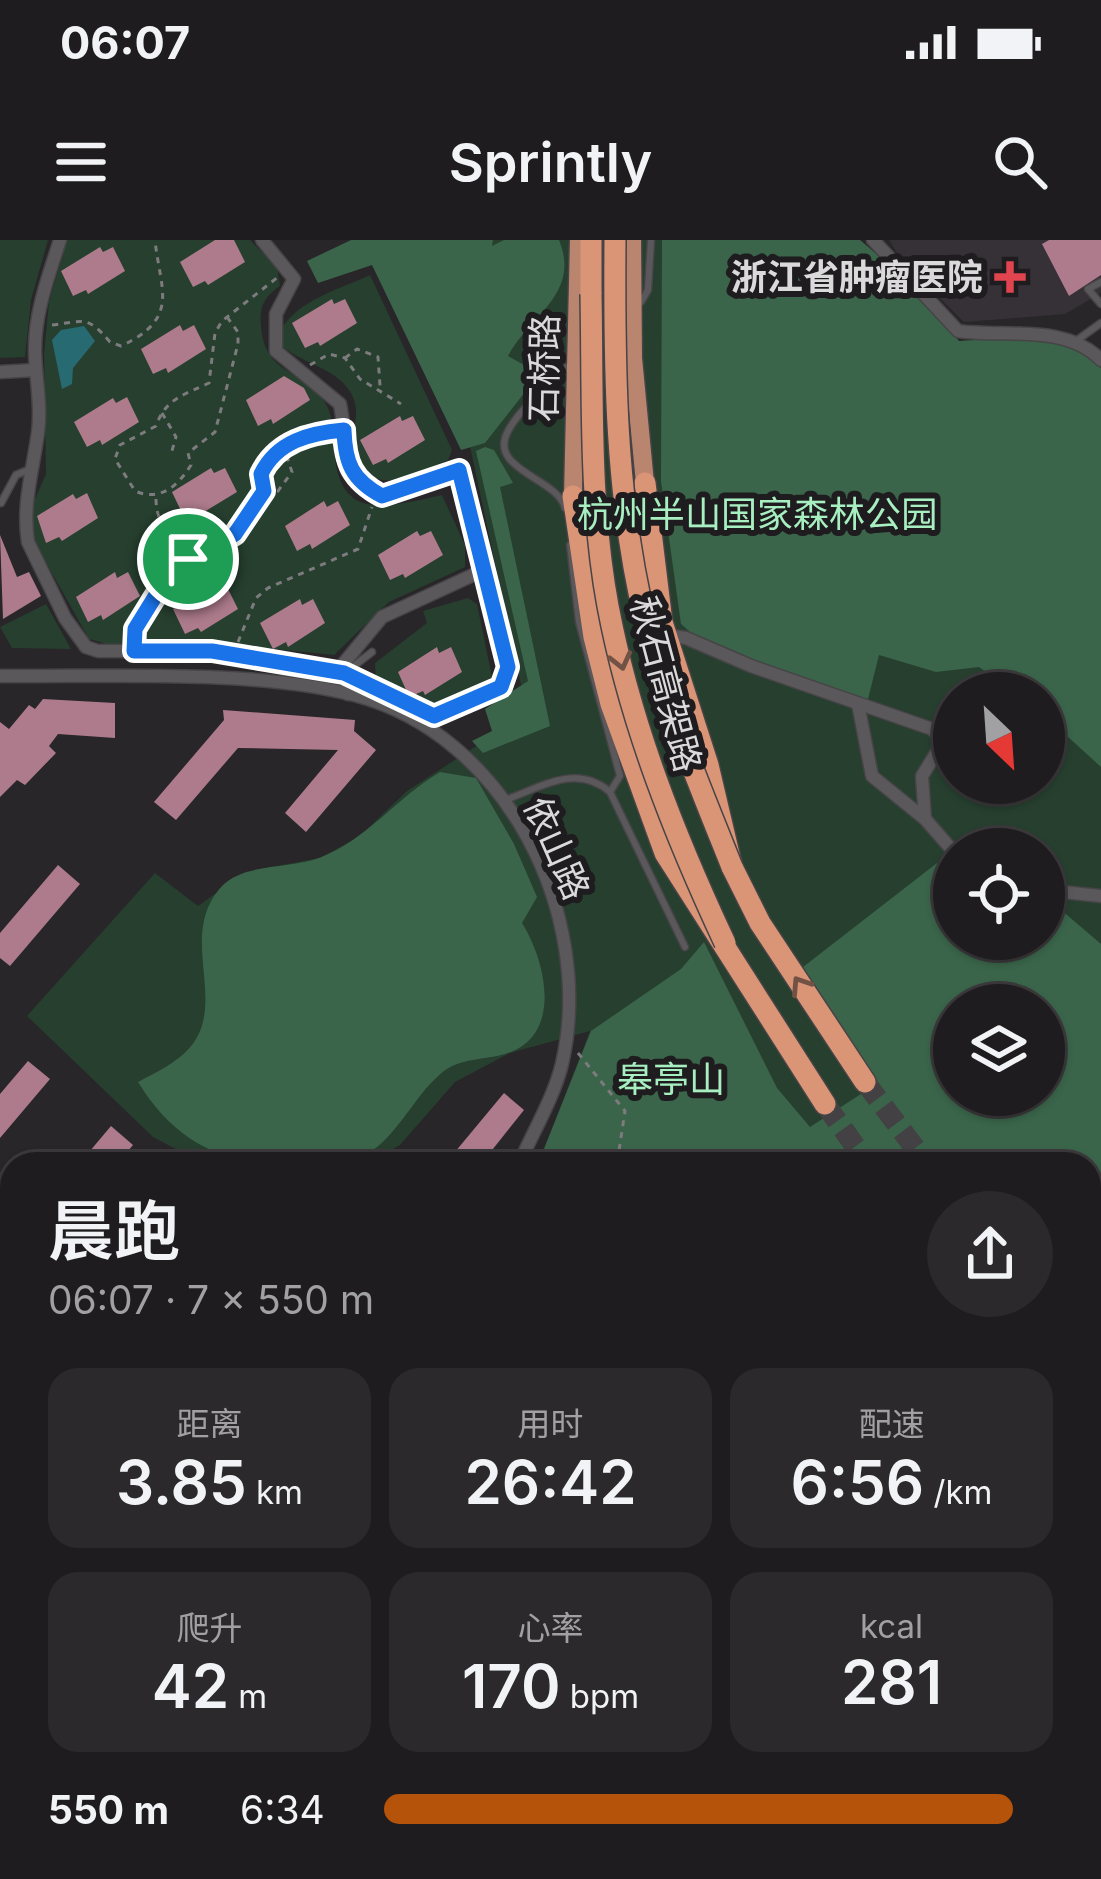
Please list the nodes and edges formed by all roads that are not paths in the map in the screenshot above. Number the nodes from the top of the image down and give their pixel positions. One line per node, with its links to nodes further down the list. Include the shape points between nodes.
1 (60, 240): 16 (street, via 37,325)
2 (262, 240): 22 (street, via 294,279 276,314 276,351 340,404 354,477 374,492 398,494 459,470)
3 (578, 240): 20 (main road, 石桥路)
4 (591, 240): 36 (highway, 秋石高架路, one-way to 36, bridge, via 595,491 608,602 658,784)
5 (615, 240): 33 (highway, 秋石高架路, bridge, via 622,486 633,563 665,689)
6 (632, 240): 19 (main road)
7 (651, 240): 10 (lane)
8 (873, 240): 13 (street, via 958,331)
9 (1101, 282): 11 (lane, via 1088,289)
10 (641, 302)
11 (1101, 304)
12 (1101, 323): 13 (lane)
13 (1076, 341): 14 (street)
14 (1101, 360)
15 (567, 367): 29 (lane, via 508,430 504,445 511,463 562,498 579,622 620,776)
16 (36, 370): 17 (street); 18 (street, via 39,430)
17 (0, 372)
18 (29, 470): 21 (lane, via 16,476); 25 (street, via 28,542 75,636 98,651 234,655)
19 (645, 483): 23 (highway)
20 (573, 496): 36 (highway, bridge, via 611,704 665,853)
21 (2, 503)
22 (486, 569): 25 (street, via 382,617); 25 (street, via 508,667 501,687 434,716)
23 (665, 635): 28 (street); 33 (highway, bridge)
24 (372, 652): 25 (lane)
25 (344, 673): 27 (street)
26 (0, 676): 27 (street, 依山路, via 225,681)
27 (348, 694): 30 (street, 依山路, via 398,710 451,742)
28 (858, 704): 31 (street, via 872,776); 31 (street, via 932,729 943,742 922,776)
29 (610, 792): 30 (lane, via 584,776); 37 (lane)
30 (505, 800): 40 (street, 依山路, via 558,914 569,1006 562,1066)
31 (925, 819): 32 (street)
32 (933, 828)
33 (732, 867): 38 (highway, 秋石高架路, one-way to 33)
34 (1065, 892): 35 (street)
35 (1101, 896)
36 (725, 944): 39 (highway, 秋石高架路)
37 (686, 947)
38 (865, 1082)
39 (825, 1104)
40 (524, 1152)

